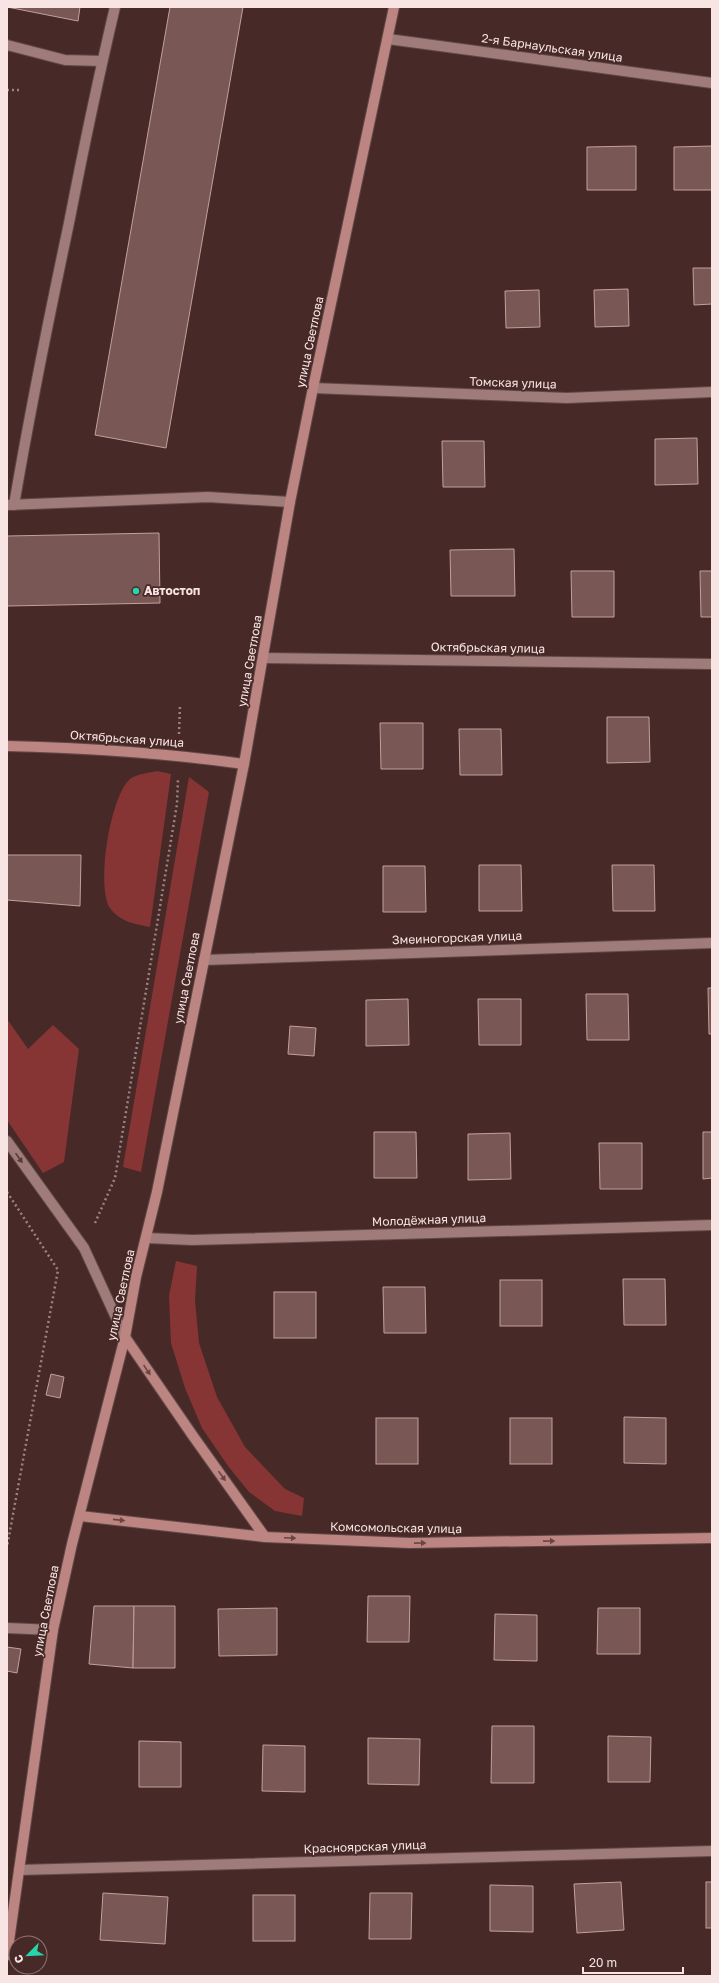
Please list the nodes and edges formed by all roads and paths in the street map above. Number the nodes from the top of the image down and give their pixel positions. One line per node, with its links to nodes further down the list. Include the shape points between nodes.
1 (115, 7): 5 (street)
2 (394, 7): 3 (main road, улица Светлова)
3 (388, 39): 6 (street, 2-я Барнаульская улица); 9 (main road, улица Светлова)
4 (7, 45): 5 (street, via 65,60)
5 (102, 61): 12 (street)
6 (712, 83)
7 (7, 90): 8 (path)
8 (22, 90)
9 (313, 388): 10 (street, Томская улица, via 567,398); 11 (main road, улица Светлова)
10 (712, 392)
11 (290, 502): 12 (street, via 208,498); 13 (main road, улица Светлова)
12 (11, 505)
13 (264, 658): 14 (street, Октябрьская улица); 18 (main road, улица Светлова)
14 (712, 664)
15 (180, 705): 17 (path)
16 (7, 746): 17 (main road, Октябрьская улица)
17 (179, 755): 18 (main road, Октябрьская улица); 25 (path, via 177,804 115,1178)
18 (244, 764): 20 (main road, улица Светлова)
19 (712, 943): 20 (street, Змеиногорская улица)
20 (204, 960): 24 (main road, улица Светлова)
21 (7, 1141): 25 (street, one-way to 25)
22 (7, 1192): 30 (path, via 58,1270)
23 (712, 1225): 24 (street, Молодёжная улица, via 192,1240)
24 (147, 1238): 26 (main road, улица Светлова, via 136,1277)
25 (84, 1248): 26 (street)
26 (125, 1337): 27 (main road, улица Светлова); 28 (main road, one-way to 28)
27 (80, 1516): 28 (main road, Комсомольская улица, one-way to 28); 32 (main road, улица Светлова)
28 (265, 1537): 29 (main road, Комсомольская улица, one-way to 29, via 410,1543)
29 (712, 1538)
30 (7, 1547)
31 (7, 1628): 32 (street)
32 (53, 1630): 34 (main road, улица Светлова)
33 (712, 1851): 34 (street, Красноярская улица)
34 (19, 1870): 35 (main road, улица Светлова)
35 (7, 1955)

